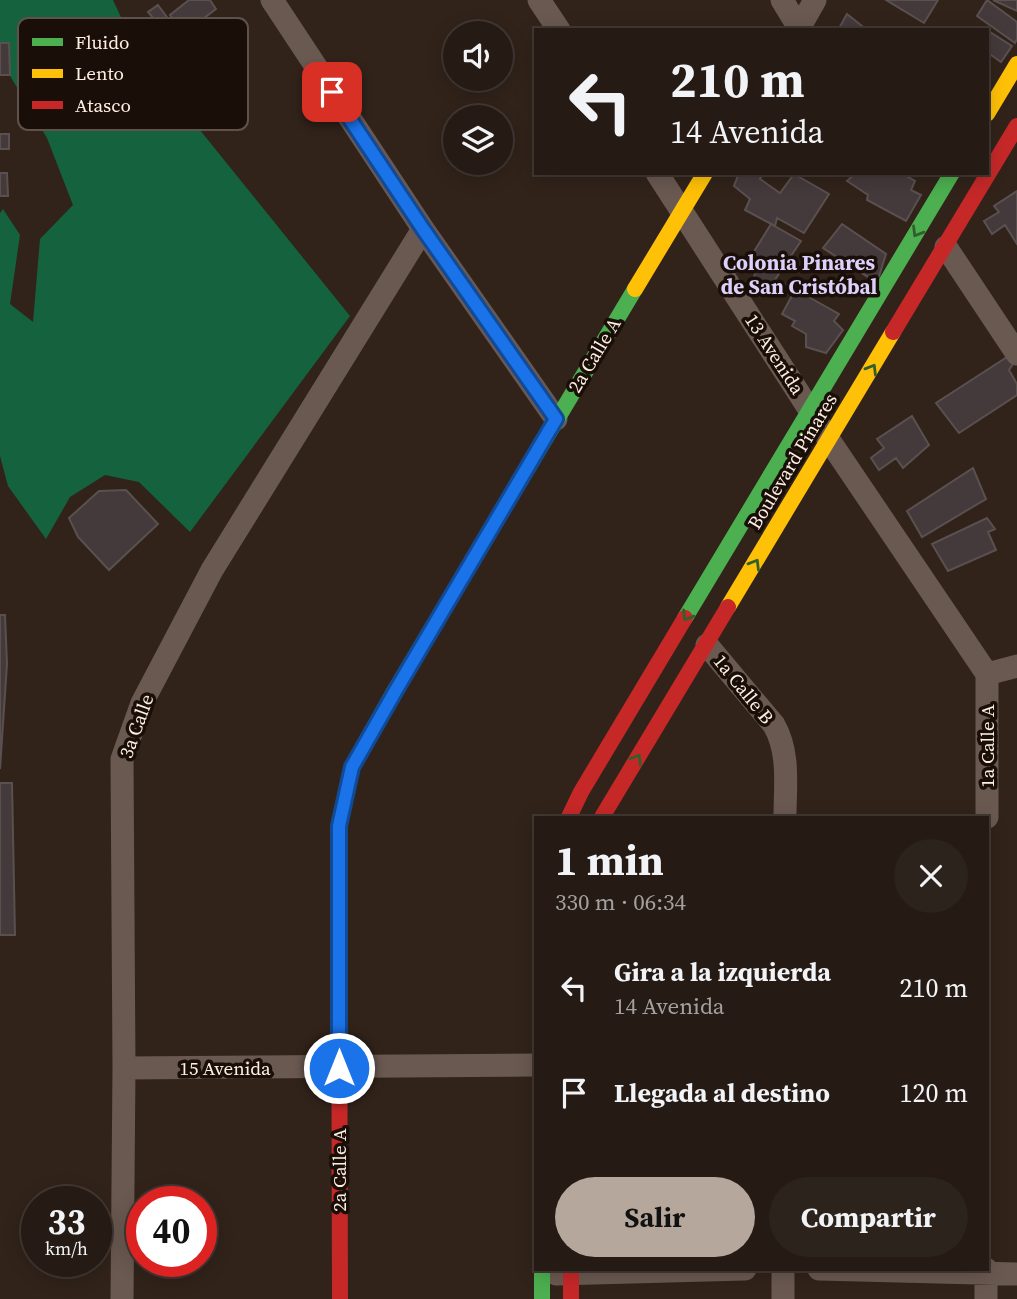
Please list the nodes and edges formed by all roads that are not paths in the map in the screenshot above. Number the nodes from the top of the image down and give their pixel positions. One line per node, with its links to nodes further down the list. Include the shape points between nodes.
1 (272, 0): 17 (street)
2 (539, 0): 5 (street)
3 (782, 0): 6 (street)
4 (815, 0): 7 (street)
5 (558, 28)
6 (798, 28)
7 (800, 28)
8 (1017, 64): 9 (street)
9 (989, 111)
10 (1017, 126): 11 (street, Boulevard Pinares)
11 (989, 174)
12 (658, 175): 16 (street, 13 Avenida)
13 (704, 175): 16 (street, 2a Calle A)
14 (951, 175): 20 (street, Boulevard Pinares, one-way to 20)
15 (988, 175): 18 (street, Boulevard Pinares)
16 (682, 209): 20 (street, 13 Avenida); 21 (street, 2a Calle A)
17 (423, 229): 21 (street); 31 (street, 3a Calle, via 212,570 142,703 122,759)
18 (946, 247): 19 (street); 22 (street, Boulevard Pinares, one-way to 18)
19 (1017, 354)
20 (811, 411): 22 (street, 13 Avenida); 26 (street, Boulevard Pinares, one-way to 26)
21 (556, 419): 32 (street, 2a Calle A, via 352,767 339,826)
22 (829, 440): 23 (street, Boulevard Pinares, one-way to 22); 25 (street, 13 Avenida)
23 (707, 645): 27 (street, Boulevard Pinares, one-way to 23); 28 (street, 1a Calle B, via 780,736 785,759)
24 (1017, 666): 25 (street)
25 (987, 674): 29 (street, 1a Calle A)
26 (569, 816)
27 (603, 816)
28 (785, 816)
29 (986, 816)
30 (534, 1065): 32 (street, 15 Avenida)
31 (124, 1068): 32 (street, 15 Avenida); 38 (street, 3a Calle)
32 (339, 1068): 39 (street, 2a Calle A)
33 (571, 1271): 36 (street); 41 (street)
34 (783, 1271): 42 (street)
35 (986, 1271): 37 (street); 43 (street)
36 (542, 1272): 40 (street)
37 (1017, 1274)
38 (122, 1299)
39 (340, 1299)
40 (542, 1299)
41 (570, 1299)
42 (783, 1299)
43 (986, 1299)

